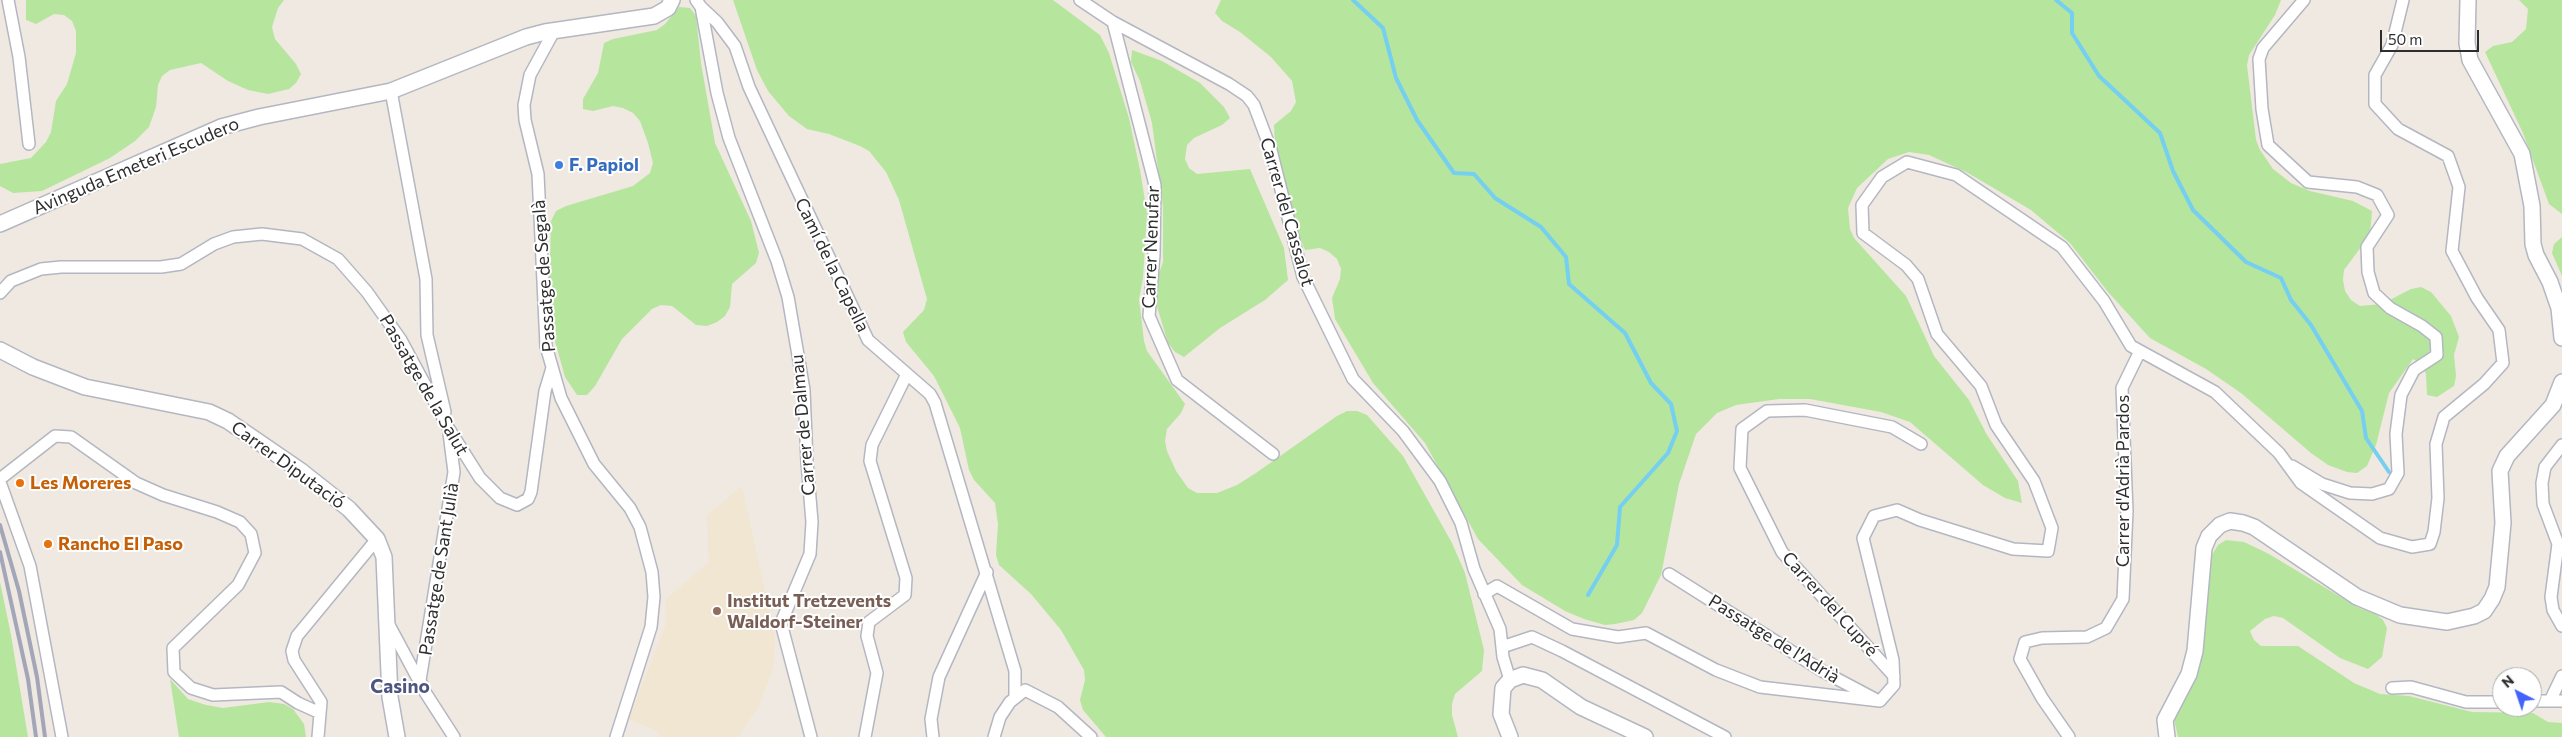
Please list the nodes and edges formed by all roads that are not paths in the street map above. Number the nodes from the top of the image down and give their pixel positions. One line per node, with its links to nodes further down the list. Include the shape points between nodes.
1 (8, 0): 11 (street, via 19,57)
2 (672, 0): 9 (street, Avinguda Emeteri Escudero, via 668,8 654,16)
3 (1080, 0): 8 (street, Carrer del Cassalot)
4 (2304, 0): 25 (street, via 2263,48 2259,58 2268,145 2308,182 2357,187 2377,195 2388,215 2367,247 2368,272 2374,293 2390,308 2436,337 2437,355 2414,370 2401,395 2396,434 2398,473 2389,489 2372,494 2350,492 2322,484)
5 (2403, 0): 25 (street, via 2392,45 2375,76 2375,104 2398,130 2448,156 2459,187 2452,251 2477,298 2499,330 2504,363 2444,418 2436,444 2438,498 2430,544 2412,547 2380,538 2301,483)
6 (2468, 0): 13 (street, via 2470,60 2522,154 2532,206 2533,244 2536,255)
7 (699, 4): 19 (street, Camí de la Capella, via 735,46 753,95 868,340); 51 (street, Carrer de Dalmau, via 729,138 788,297 804,390 812,522 810,554 781,624)
8 (1113, 22): 24 (street, Carrer Nenufar, via 1155,185 1149,316 1177,380); 30 (street, Carrer del Cassalot, via 1229,84 1254,105 1271,150 1303,278 1354,379 1403,431 1440,481 1461,523)
9 (554, 31): 10 (street, Avinguda Emeteri Escudero, via 509,43); 18 (street, Passatge de Segalà, via 530,75 524,105 538,174 546,346)
10 (392, 91): 12 (street, Avinguda Emeteri Escudero, via 220,127); 21 (street, Passatge de Sant Julià, via 426,279 427,336)
11 (29, 144)
12 (0, 224)
13 (2556, 283): 15 (street)
14 (0, 293): 21 (street, Passatge de la Salut, via 16,278 42,269 161,267 181,264 232,237 262,234 302,239 338,259 367,292 401,340)
15 (2562, 338)
16 (0, 350): 27 (street, Carrer Diputació, via 85,387 196,408 220,416 330,492)
17 (2140, 351): 25 (street, via 2215,392); 34 (street, via 2131,346 2104,302 2062,246 2009,210 1956,175 1907,162 1882,176 1862,205 1863,233 1906,265 1918,279 1937,334 1981,386 1996,425 2034,481 2052,528 2048,551 2013,549 1897,510 1874,516 1863,538 1893,660); 59 (street, Carrer d'Adrià Pardos, via 2122,388 2127,512 2123,599 2106,628 2087,637 2042,638 2025,642 2020,659)
18 (552, 368): 21 (street, Passatge de la Salut, via 531,492 523,503 508,503 492,492); 50 (street, Passatge de Segalà, via 561,398 587,452 630,508 640,527 652,572 654,597 650,627)
19 (907, 374): 28 (street, Camí de la Capella, via 930,394 935,403); 52 (street, via 872,446 870,461 906,578 905,595 869,622 867,636 877,673)
20 (2562, 382): 60 (street, via 2554,405 2507,456 2500,471 2503,523 2497,586 2484,610 2474,616 2447,622 2400,615 2358,597 2254,527 2230,521 2220,525 2209,536 2204,548 2194,651 2188,674 2165,720)
21 (449, 429): 38 (street, Passatge de Sant Julià, via 454,472 420,680)
22 (1921, 444): 34 (street, Carrer del Cupré, via 1892,427 1806,410 1766,411 1742,429 1740,468 1782,552)
23 (2562, 446): 32 (street, via 2545,467 2542,483 2543,504 2558,544 2551,597 2553,610)
24 (1273, 454)
25 (2288, 464)
26 (0, 481): 45 (street, via 55,436 71,437 136,484 240,522 251,534 255,553 238,585 173,648 174,672 191,688 213,695 281,692); 46 (street, via 30,566)
27 (377, 539): 31 (street, Carrer Diputació, via 386,572); 45 (street, via 296,636 292,650 294,660 321,702)
28 (987, 572): 39 (street, Camí de la Capella, via 1015,671); 53 (street, via 939,677 931,719)
29 (1669, 574): 40 (street, Passatge de l'Adrià, via 1824,672)
30 (1484, 594): 33 (street, Carrer del Cassalot, via 1500,629); 40 (street, via 1497,586 1572,629 1618,637 1646,632 1716,670 1760,687)
31 (388, 622): 38 (street); 48 (street, Carrer Diputació, via 390,696)
32 (2562, 626)
33 (1502, 647): 36 (street, Carrer del Cassalot); 58 (street, via 1532,637)
34 (1894, 676): 40 (street, via 1894,685)
35 (2562, 676): 42 (street)
36 (1510, 680): 56 (street, via 1503,688 1501,714); 57 (street, via 1523,675 1542,680 1581,707)
37 (2392, 688): 44 (street, via 2411,687 2466,702)
38 (425, 692): 49 (street)
39 (1015, 696): 54 (street, via 1000,717); 55 (street, via 1025,690 1058,707)
40 (1880, 701)
41 (2542, 701): 42 (street)
42 (2550, 701): 43 (street)
43 (2562, 701)
44 (2492, 702)
45 (320, 713): 47 (street)
46 (62, 737)
47 (318, 737)
48 (397, 737)
49 (454, 737)
50 (616, 737)
51 (810, 737)
52 (865, 737)
53 (933, 737)
54 (994, 737)
55 (1091, 737)
56 (1510, 737)
57 (1645, 737)
58 (1725, 737)
59 (2069, 737)
60 (2167, 737)

